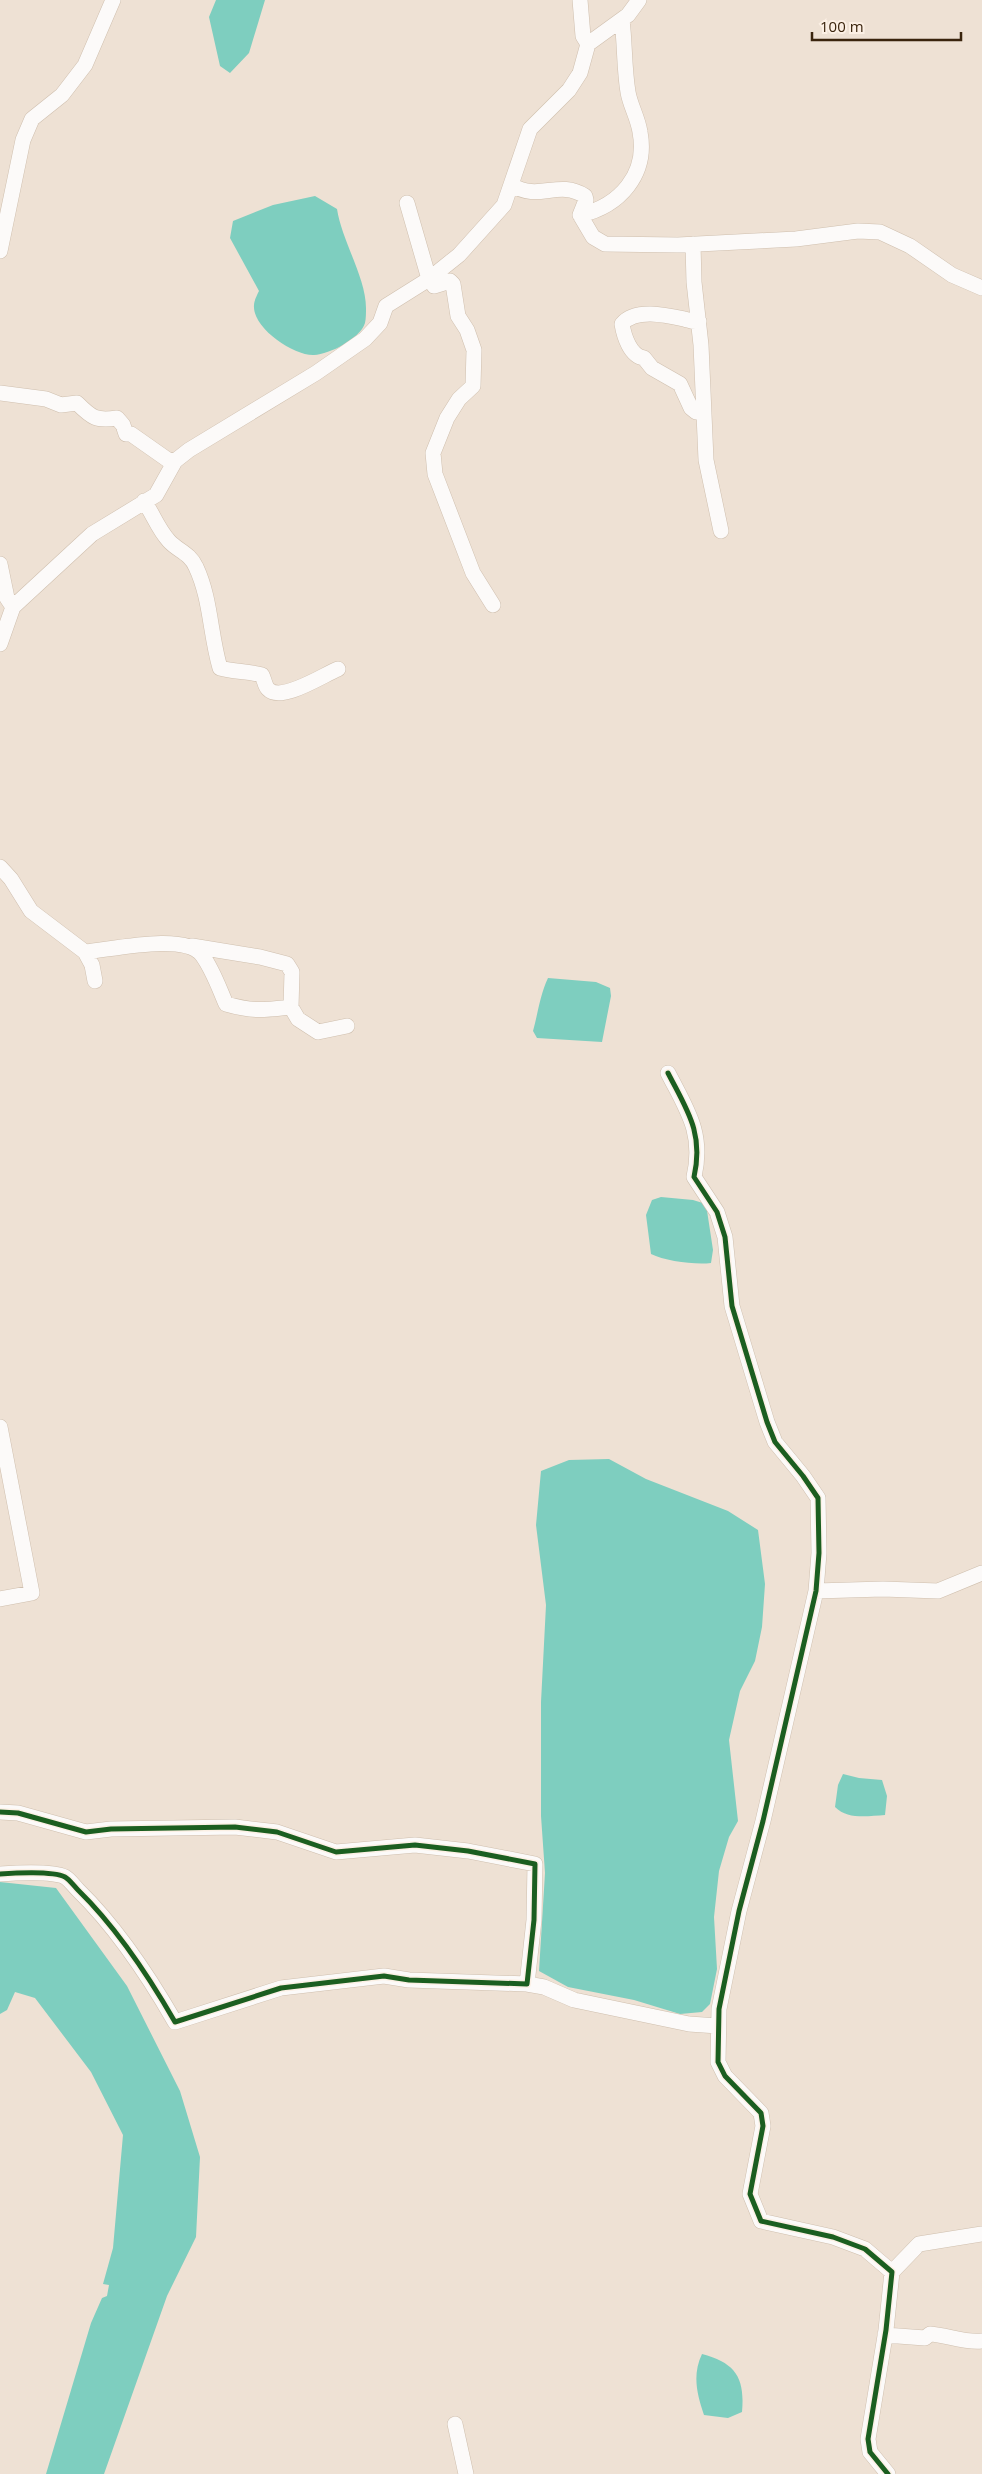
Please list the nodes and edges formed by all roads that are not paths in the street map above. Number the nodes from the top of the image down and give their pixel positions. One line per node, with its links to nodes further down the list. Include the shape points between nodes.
1 (113, 0): 10 (street, via 85,65 62,95 32,119 23,140)
2 (580, 0): 5 (street, via 583,36)
3 (639, 0): 4 (street)
4 (622, 20): 5 (street); 8 (street, via 628,94 636,113 642,151 638,170 626,191 593,212)
5 (588, 44): 6 (street, via 580,73 569,90 530,129)
6 (512, 185): 8 (street, via 524,192 565,188 577,191 586,200); 11 (street, via 504,205 485,228)
7 (407, 203): 11 (street)
8 (580, 215): 9 (street, via 593,237 605,244)
9 (693, 244): 12 (street, via 880,232 910,246 952,275); 13 (street)
10 (0, 251)
11 (429, 279): 16 (street, via 386,306 380,323 366,339); 20 (street, via 434,286 450,281 453,284 458,316 474,350 475,374 474,386 459,399 447,418 433,453 435,474 472,573)
12 (982, 288)
13 (699, 322): 15 (street); 15 (street, via 664,315 641,315 627,318 622,324 624,337 632,350 652,368 680,384 691,408)
14 (0, 393): 16 (street, via 46,399 61,405 77,403 89,415 100,420 117,418 126,434 132,434)
15 (704, 412): 18 (street, via 706,460)
16 (175, 462): 17 (street, via 156,495)
17 (144, 502): 21 (street, via 92,534); 23 (street, via 170,543 188,554 196,565 209,607 220,668 262,675 268,689 287,694)
18 (721, 531)
19 (0, 564): 21 (street, via 7,598)
20 (493, 605)
21 (13, 607): 22 (street)
22 (0, 644)
23 (338, 669)
24 (0, 867): 26 (street, via 11,878 31,911)
25 (183, 945): 26 (street, via 149,944); 28 (street, via 201,953 226,1004 251,1011); 28 (street, via 287,964 292,972)
26 (85, 952): 27 (street)
27 (95, 981)
28 (291, 1006): 29 (street, via 298,1020 318,1032)
29 (347, 1026)
30 (668, 1073): 33 (street, via 694,1126 697,1161 694,1177 717,1212 725,1237 732,1306 767,1422 775,1442 818,1498)
31 (0, 1427): 34 (street, via 32,1592)
32 (982, 1573): 33 (street, via 938,1591)
33 (816, 1591): 38 (street, via 727,1965)
34 (0, 1599)
35 (0, 1812): 37 (street, via 18,1813 86,1832 235,1827 277,1832 336,1852 415,1845 535,1864 534,1920)
36 (0, 1874): 37 (street, via 65,1876 118,1936 175,2022 281,1988 384,1976 409,1980)
37 (527, 1984): 38 (street, via 544,1987 574,2000 690,2024)
38 (718, 2026): 40 (street, via 718,2062 725,2076 761,2114 763,2126 750,2194 761,2221 833,2237 865,2249)
39 (982, 2234): 40 (street, via 919,2244)
40 (892, 2272): 41 (street)
41 (885, 2335): 42 (street, via 925,2338 938,2334); 45 (street, via 868,2439 870,2452)
42 (982, 2341)
43 (455, 2424): 44 (street)
44 (466, 2474)
45 (888, 2474)

